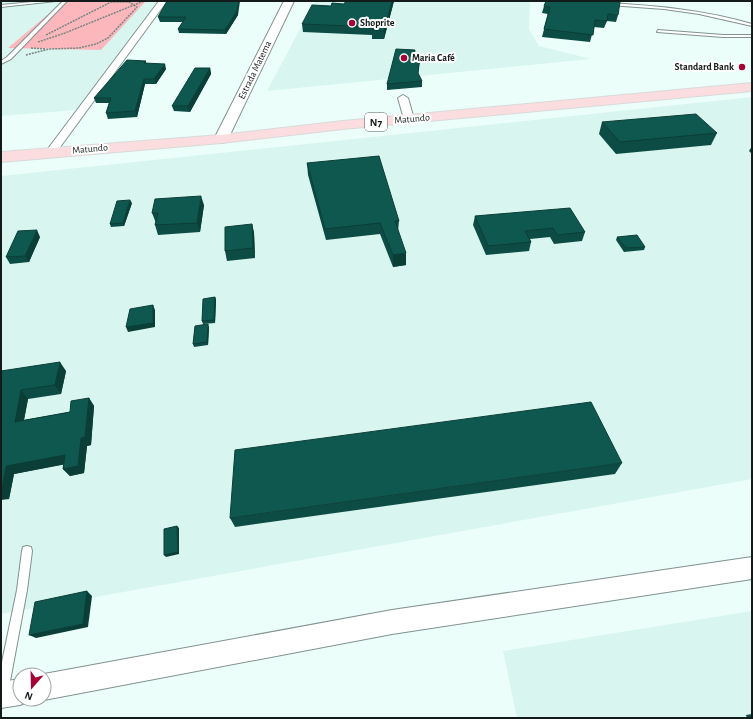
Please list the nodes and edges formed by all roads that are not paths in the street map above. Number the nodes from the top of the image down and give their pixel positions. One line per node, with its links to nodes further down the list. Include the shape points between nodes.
1 (54, 1): 6 (lane)
2 (65, 1): 10 (lane, via 10,58)
3 (163, 1): 15 (street)
4 (289, 1): 14 (street, Estrada Matema)
5 (602, 3): 7 (lane, via 692,10)
6 (1, 6)
7 (752, 25)
8 (658, 31): 9 (lane)
9 (752, 36)
10 (1, 63)
11 (752, 87): 13 (main road, Matundo / N7)
12 (403, 98): 13 (street)
13 (409, 119): 14 (main road, Matundo / N7)
14 (221, 139): 15 (main road, Matundo / N7)
15 (51, 152): 16 (main road, Matundo / N7)
16 (2, 158)
17 (28, 550): 20 (lane)
18 (752, 568): 19 (street, via 392,622)
19 (52, 686)
20 (8, 694)

